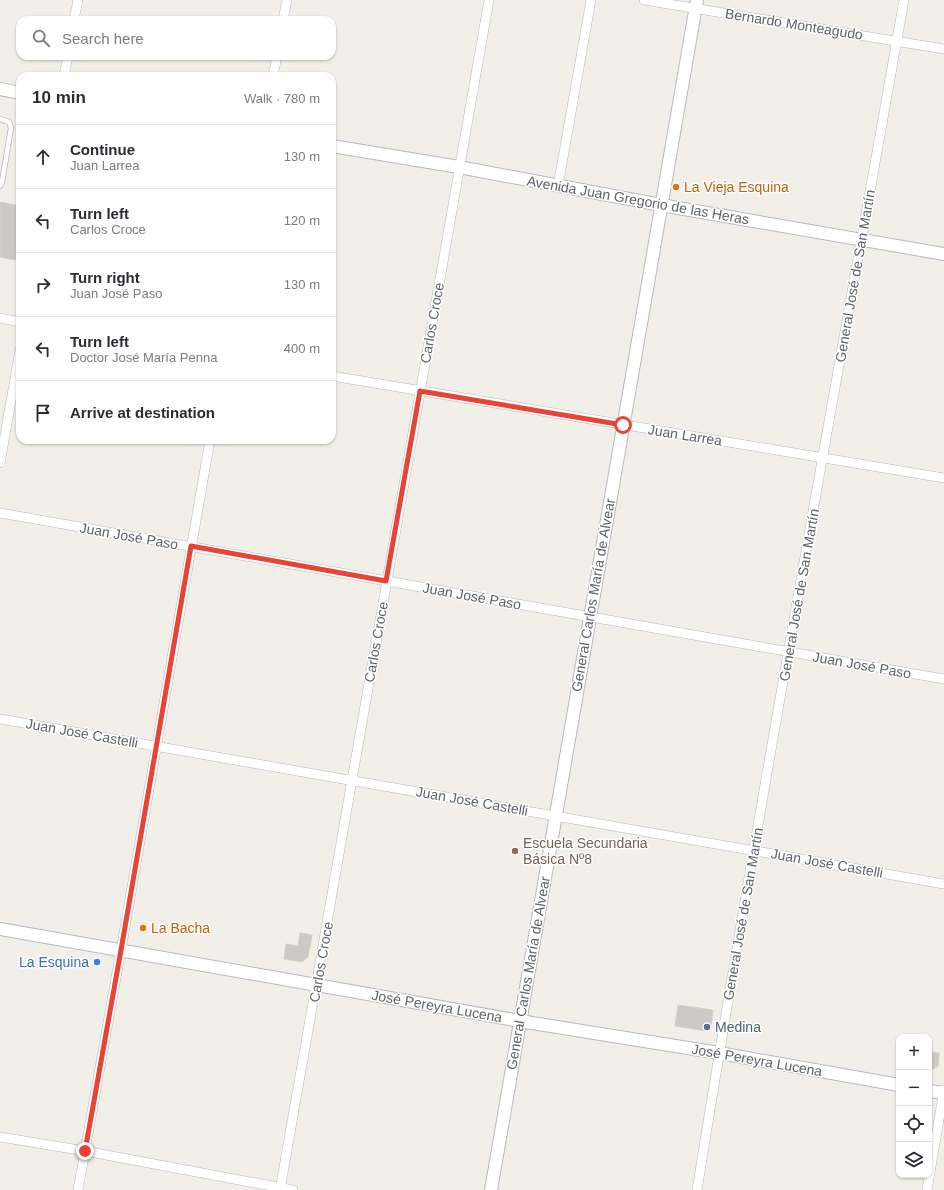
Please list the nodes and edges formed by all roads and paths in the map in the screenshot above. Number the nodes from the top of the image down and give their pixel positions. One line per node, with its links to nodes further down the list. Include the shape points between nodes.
1 (78, 0): 8 (street)
2 (287, 0): 9 (street)
3 (489, 0): 20 (street, Carlos Croce)
4 (591, 0): 22 (street)
5 (644, 0): 7 (street, Bernardo Monteagudo)
6 (904, 0): 10 (street, General José de San Martín)
7 (696, 4): 10 (street, Bernardo Monteagudo); 23 (street, General Carlos María de Alvear)
8 (75, 16)
9 (284, 16)
10 (896, 41): 11 (street, Bernardo Monteagudo); 24 (street, General José de San Martín)
11 (944, 49)
12 (67, 60): 14 (street)
13 (276, 60): 15 (street)
14 (65, 72)
15 (274, 72)
16 (0, 89): 17 (street)
17 (16, 92)
18 (0, 119): 21 (lane, via 9,122 11,128)
19 (336, 147): 20 (street, Avenida Juan Gregorio de las Heras)
20 (460, 167): 22 (street, Avenida Juan Gregorio de las Heras); 30 (street, Carlos Croce)
21 (0, 186)
22 (558, 186): 23 (street, Avenida Juan Gregorio de las Heras)
23 (661, 205): 24 (street, Avenida Juan Gregorio de las Heras); 31 (street, General Carlos María de Alvear)
24 (862, 239): 25 (street, Avenida Juan Gregorio de las Heras); 33 (street, General José de San Martín)
25 (944, 254)
26 (0, 318): 27 (street)
27 (16, 321)
28 (16, 373): 34 (street)
29 (336, 377): 30 (street, Juan Larrea)
30 (420, 391): 31 (street, Juan Larrea); 38 (street, Carlos Croce)
31 (623, 425): 33 (street, Juan Larrea); 39 (street, General Carlos María de Alvear)
32 (209, 444): 37 (street)
33 (823, 458): 35 (street, Juan Larrea); 40 (street, General José de San Martín)
34 (0, 463)
35 (944, 478)
36 (0, 513): 37 (street, Juan José Paso)
37 (191, 546): 38 (street, Juan José Paso); 43 (street)
38 (386, 581): 39 (street, Juan José Paso); 44 (street, Carlos Croce)
39 (590, 617): 40 (street, Juan José Paso); 45 (street, General Carlos María de Alvear)
40 (789, 652): 41 (street, Juan José Paso); 46 (street, General José de San Martín)
41 (944, 679)
42 (0, 719): 43 (street, Juan José Castelli)
43 (157, 746): 44 (street, Juan José Castelli); 49 (street)
44 (352, 781): 45 (street, Juan José Castelli); 50 (street, Carlos Croce)
45 (555, 816): 46 (street, Juan José Castelli); 51 (street, General Carlos María de Alvear)
46 (755, 850): 47 (street, Juan José Castelli); 52 (street, General José de San Martín)
47 (944, 884)
48 (0, 929): 49 (street, José Pereyra Lucena)
49 (121, 950): 50 (street, José Pereyra Lucena); 57 (street)
50 (317, 985): 51 (street, José Pereyra Lucena); 58 (street, Carlos Croce)
51 (520, 1021): 52 (street, José Pereyra Lucena); 61 (street, General Carlos María de Alvear)
52 (719, 1053): 53 (street, José Pereyra Lucena); 62 (street, General José de San Martín)
53 (896, 1084)
54 (932, 1091): 55 (street)
55 (944, 1092): 63 (street)
56 (0, 1137): 57 (street)
57 (85, 1151): 58 (street); 59 (street)
58 (280, 1189): 60 (street)
59 (78, 1190)
60 (293, 1190)
61 (491, 1190)
62 (697, 1190)
63 (927, 1190)

